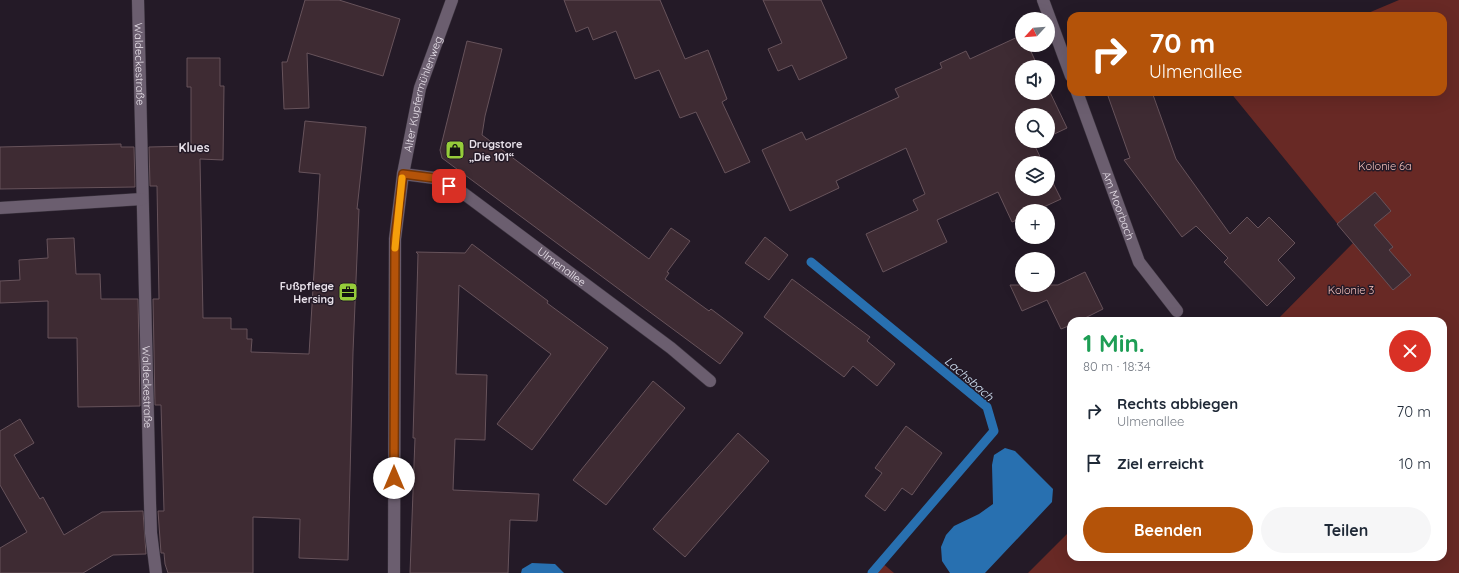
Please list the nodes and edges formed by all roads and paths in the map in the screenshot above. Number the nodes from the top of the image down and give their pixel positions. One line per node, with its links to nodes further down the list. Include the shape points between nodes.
1 (138, 0): 7 (street, Waldeckestraße)
2 (452, 0): 6 (street, Alter Kupfermühlenweg, via 420,88)
3 (1043, 0): 4 (street)
4 (1067, 65)
5 (1078, 96): 9 (street, Am Moorbach, via 1139,262)
6 (403, 174): 10 (street, Ulmenallee, via 434,178 463,193 671,348); 12 (street, Alter Kupfermühlenweg, via 395,239)
7 (142, 200): 8 (street); 11 (street, Waldeckestraße, via 151,533)
8 (0, 208)
9 (1176, 311)
10 (710, 381)
11 (156, 573)
12 (394, 573)

